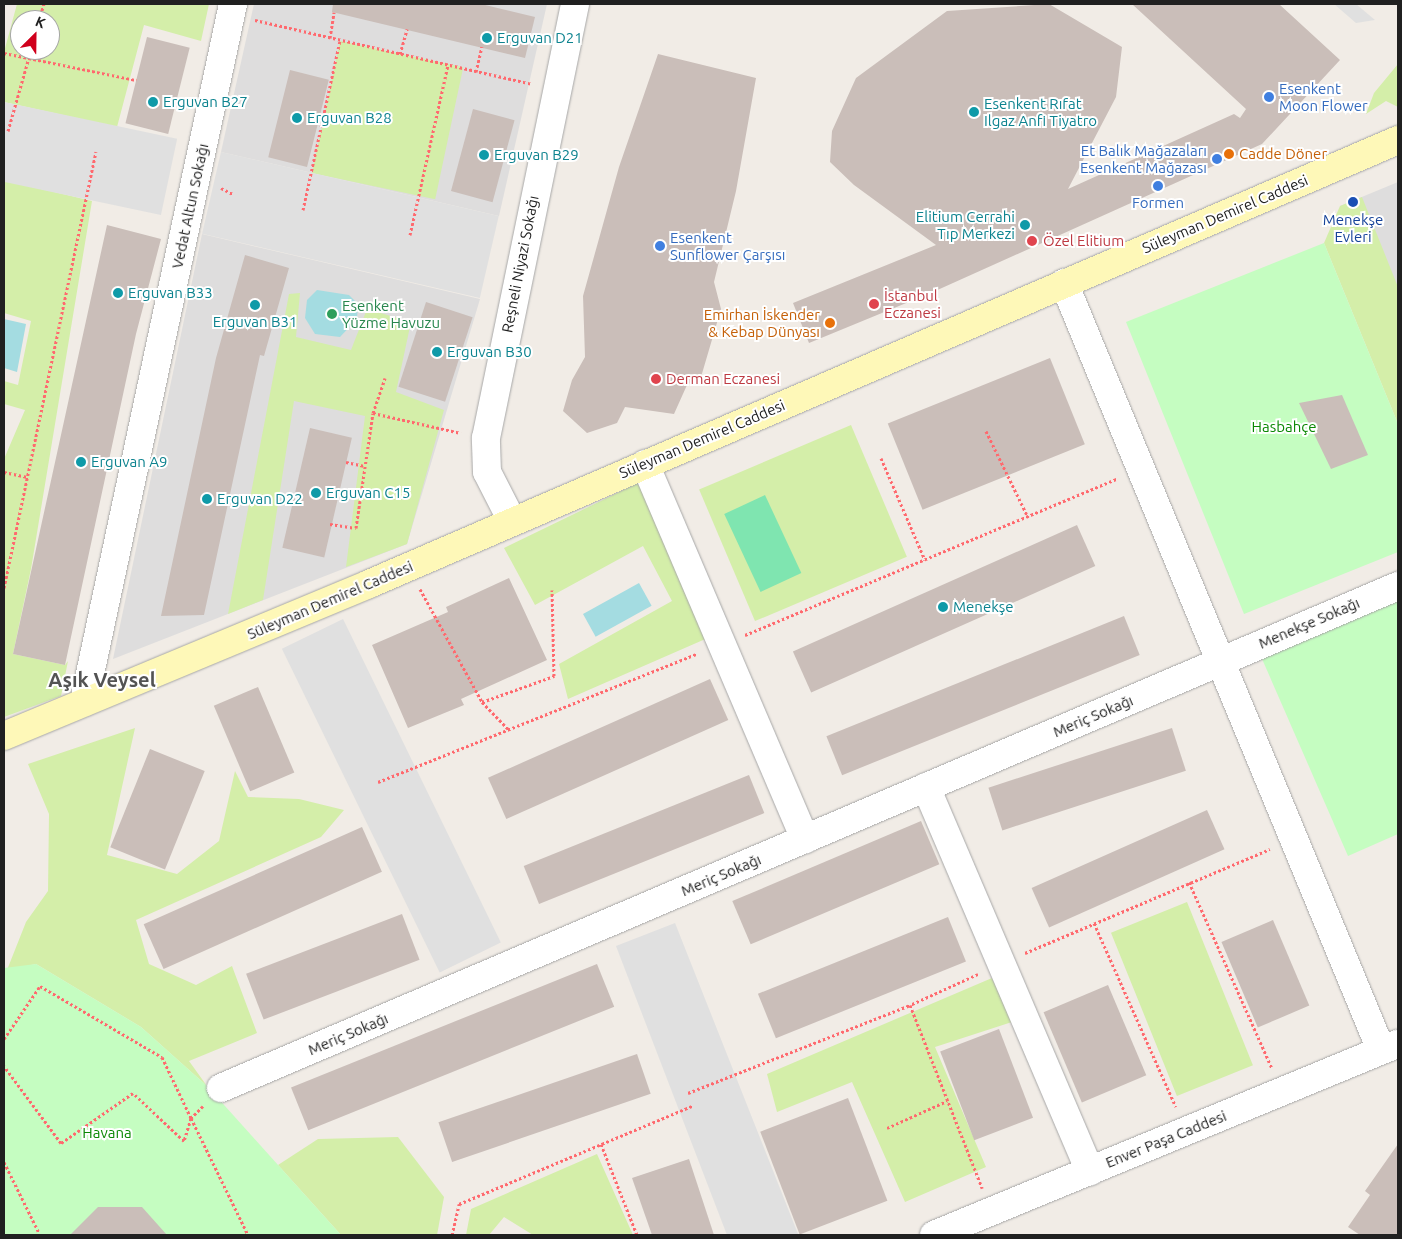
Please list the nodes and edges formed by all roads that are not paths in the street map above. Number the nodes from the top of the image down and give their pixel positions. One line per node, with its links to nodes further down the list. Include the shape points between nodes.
1 (574, 4): 6 (street, Reşneli Niyazi Sokağı, via 486,438 487,472)
2 (232, 9): 9 (street, Vedat Altun Sokağı)
3 (1398, 140): 4 (main road, Süleyman Demirel Caddesi)
4 (1064, 283): 5 (main road, Süleyman Demirel Caddesi); 8 (street)
5 (645, 464): 6 (main road, Süleyman Demirel Caddesi); 12 (street)
6 (512, 521): 9 (main road, Süleyman Demirel Caddesi)
7 (1398, 586): 8 (street, Menekşe Sokağı)
8 (1220, 661): 11 (street, Meriç Sokağı); 13 (street, via 1294,839)
9 (84, 702): 10 (main road, Süleyman Demirel Caddesi)
10 (4, 736)
11 (926, 787): 12 (street, Meriç Sokağı); 15 (street)
12 (805, 839): 14 (street, Meriç Sokağı)
13 (1390, 1047): 15 (street, Enver Paşa Caddesi)
14 (221, 1088)
15 (1090, 1171): 16 (street, Enver Paşa Caddesi)
16 (934, 1235)

